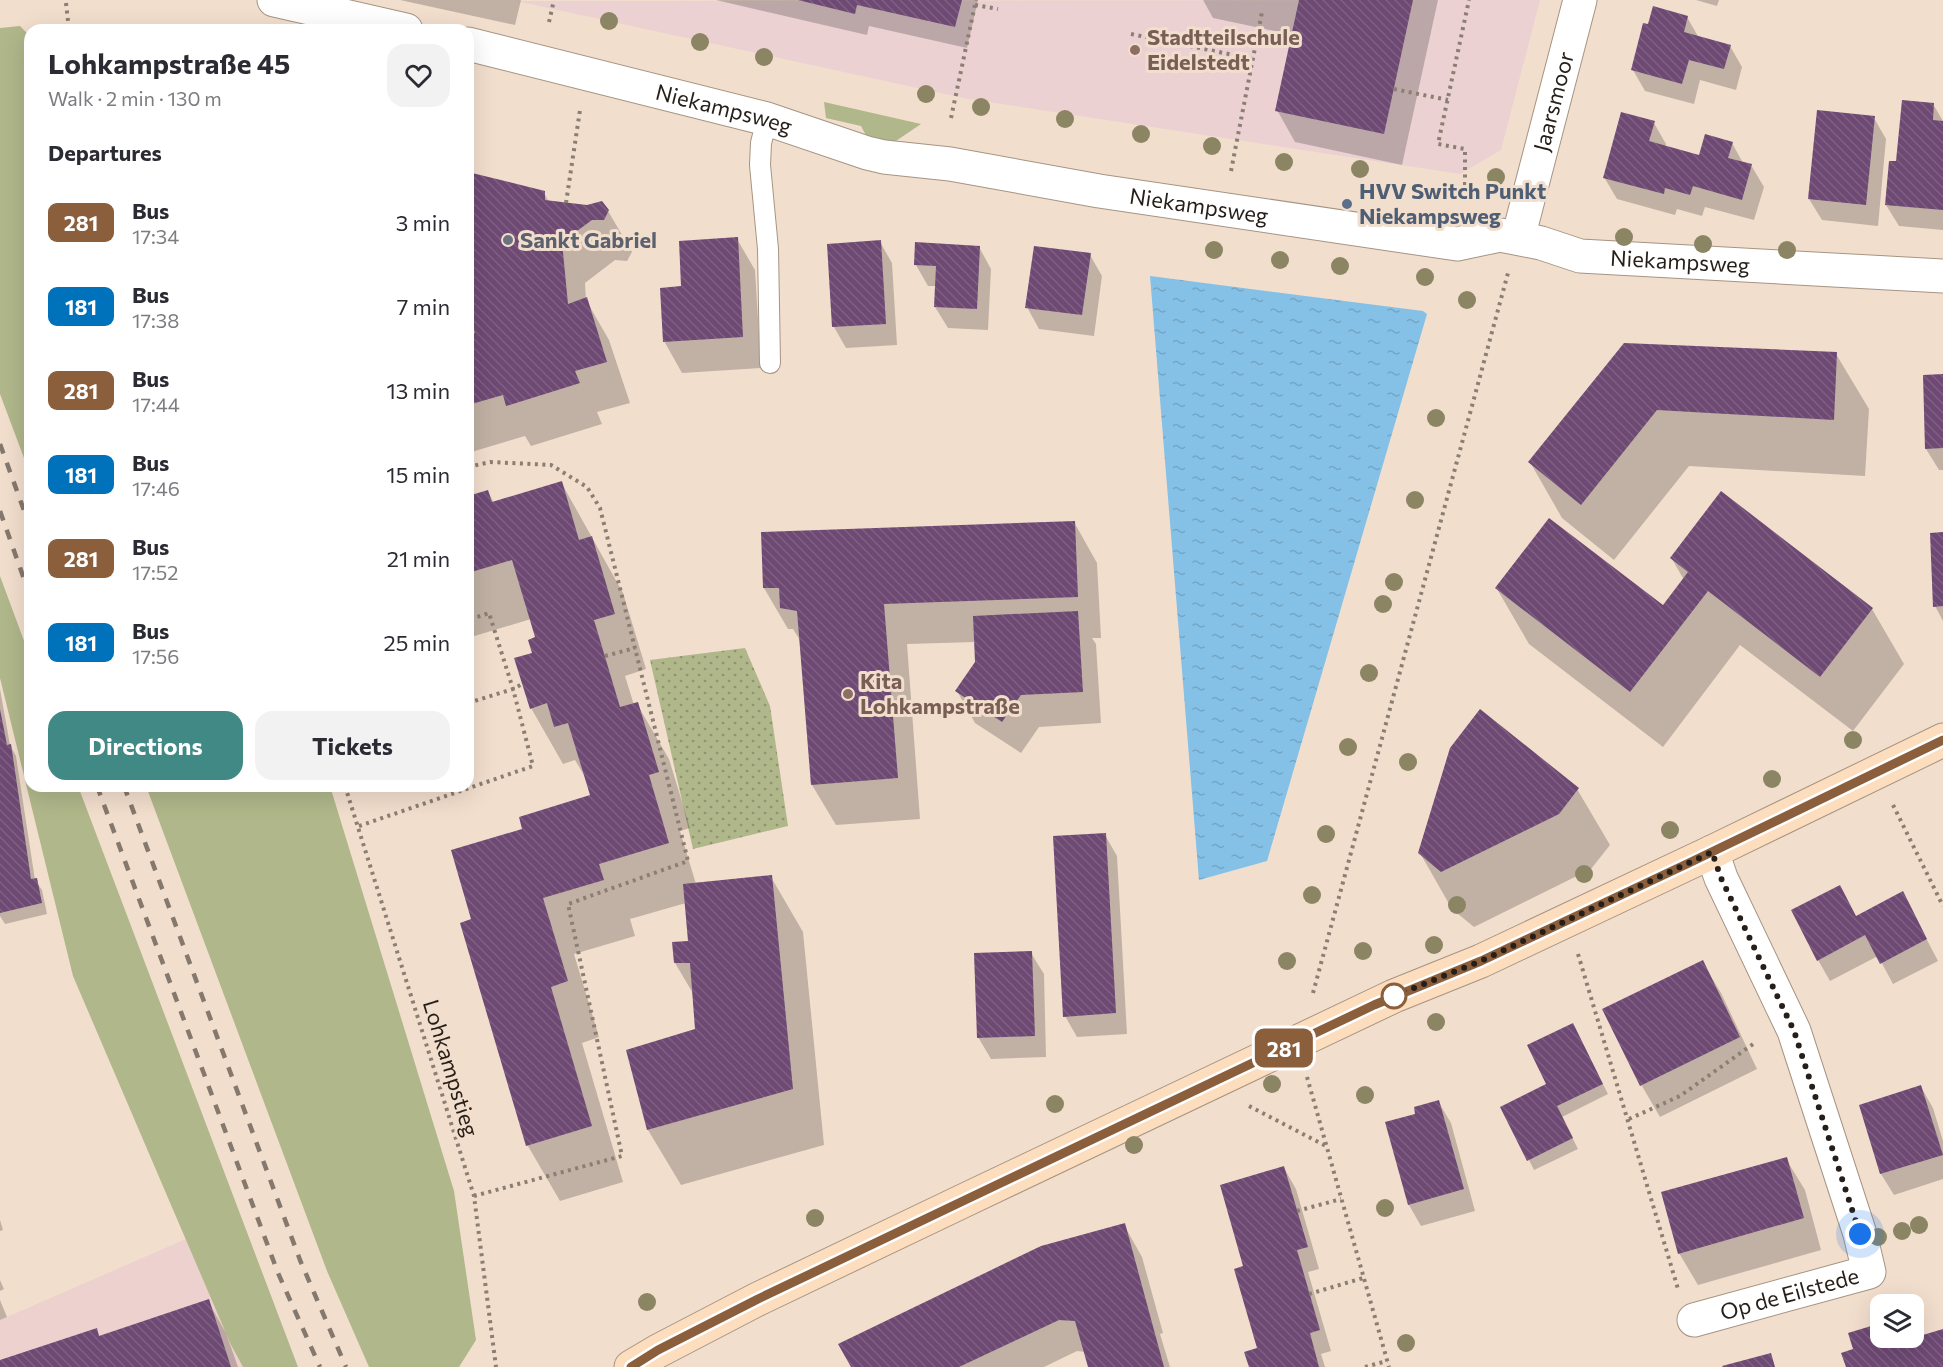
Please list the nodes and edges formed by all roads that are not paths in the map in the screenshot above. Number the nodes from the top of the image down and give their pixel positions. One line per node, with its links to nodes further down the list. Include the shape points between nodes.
1 (274, 0): 3 (street)
2 (1580, 0): 6 (street, Jaarsmoor)
3 (380, 24)
4 (474, 46): 5 (street, Niekampsweg)
5 (767, 119): 6 (street, Niekampsweg, via 867,153 1099,192 1458,244 1500,235); 8 (lane, via 760,165 768,249)
6 (1514, 251): 7 (street, Niekampsweg, via 1542,243 1580,256)
7 (1943, 276)
8 (770, 363)
9 (1943, 740): 10 (street)
10 (1712, 852): 11 (street, Op de Eilstede, via 1794,1031 1869,1272); 12 (street, via 1481,961 1374,1005 758,1299)
11 (1694, 1320)
12 (631, 1367)

